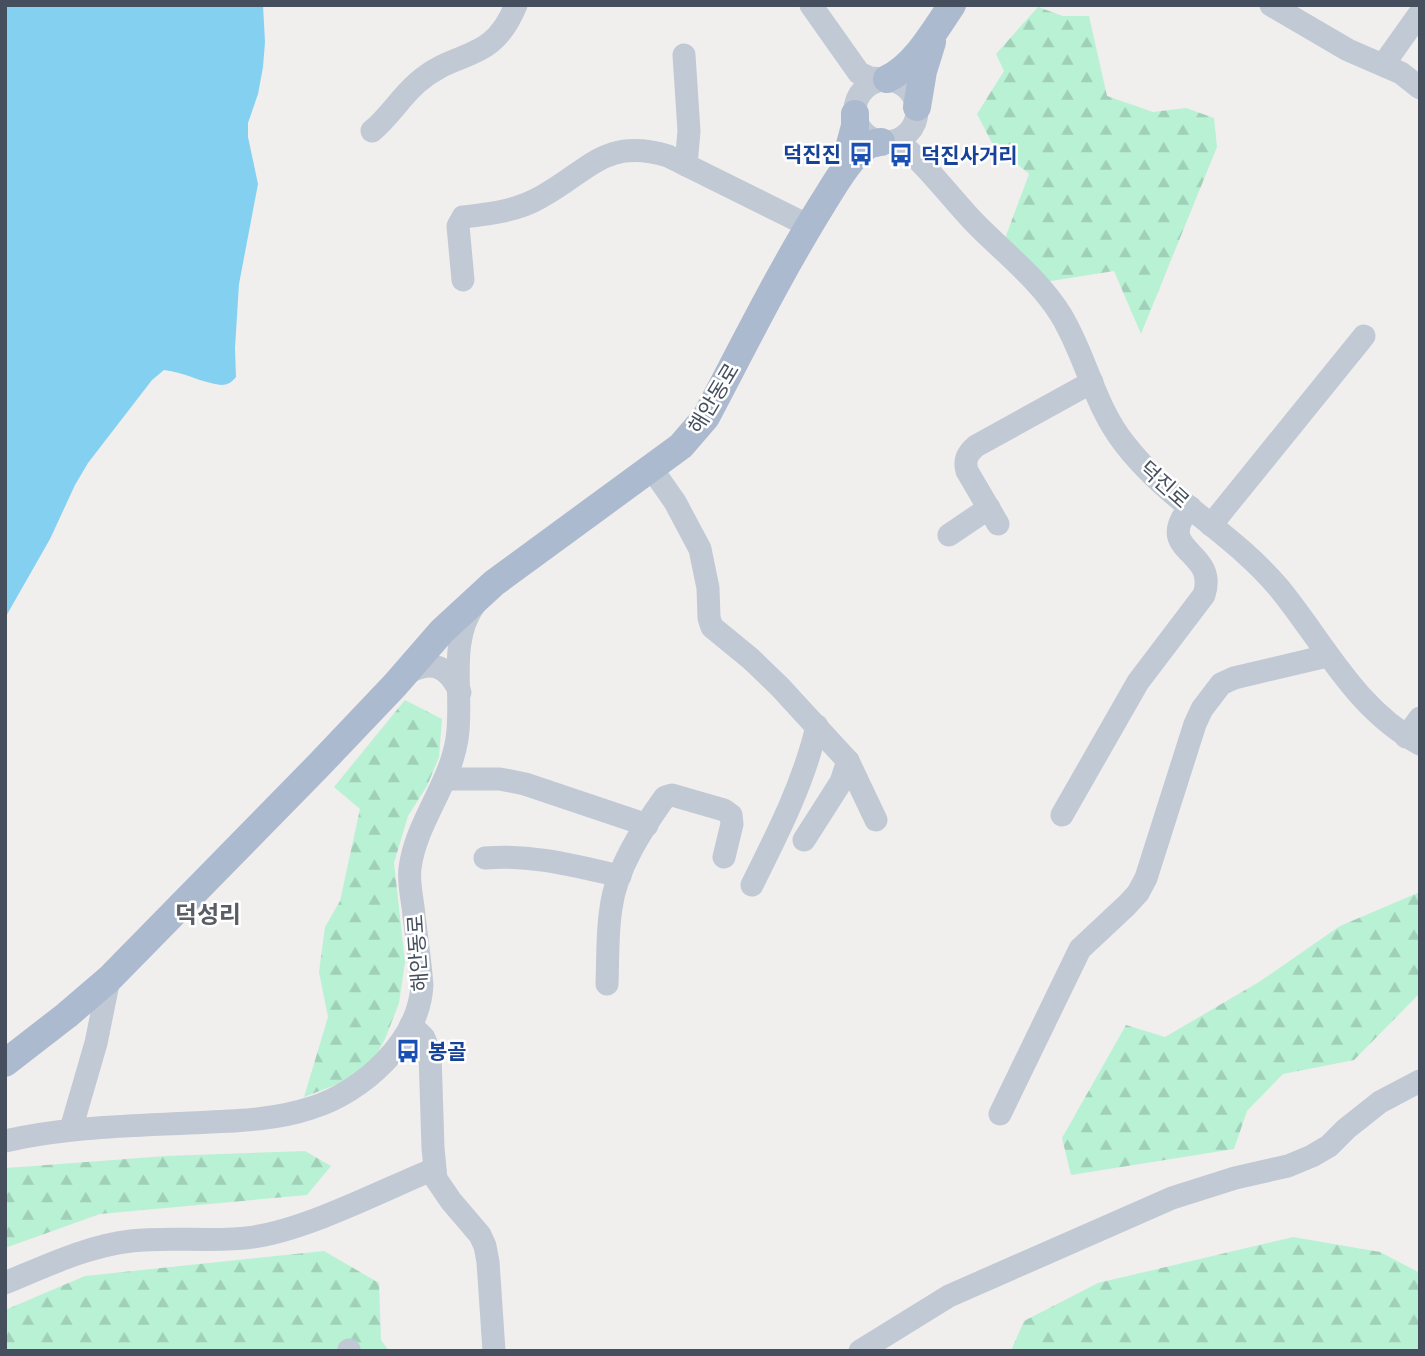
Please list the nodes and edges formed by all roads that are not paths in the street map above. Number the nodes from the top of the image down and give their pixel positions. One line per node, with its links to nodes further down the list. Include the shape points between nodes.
1 (516, 5): 13 (street, via 492,43 430,73)
2 (811, 5): 6 (street)
3 (1270, 5): 8 (street)
4 (948, 11): 9 (main road, via 900,73); 11 (main road, via 927,56)
5 (1420, 13): 8 (street)
6 (840, 48): 9 (street, via 859,73); 12 (street, via 855,87)
7 (684, 55): 15 (street)
8 (1383, 65): 10 (street)
9 (887, 79): 11 (street, via 904,85); 12 (street, via 866,86)
10 (1420, 88)
11 (917, 107): 14 (street, via 914,126 907,134); 17 (street, via 925,142)
12 (855, 109): 14 (street, via 863,132); 16 (main road, 해안동로, via 849,152)
13 (372, 131)
14 (881, 142): 16 (main road, 해안동로, via 860,153); 17 (street, 덕진로, via 897,143 909,151)
15 (687, 165): 18 (street); 19 (street, via 656,152 618,152 582,168 539,199 499,213 463,217 458,226)
16 (837, 183): 18 (main road, 해안동로)
17 (948, 193): 21 (street, 덕진로, via 1049,296 1072,333)
18 (809, 226): 22 (main road, 해안동로, via 706,417 681,446)
19 (463, 280)
20 (1364, 336): 24 (street)
21 (1091, 382): 23 (street, 덕진로, via 1123,442); 25 (street, via 968,453 967,471 994,516)
22 (652, 469): 26 (main road, 해안동로); 31 (street, via 700,549 712,627)
23 (1190, 507): 24 (street, 덕진로); 35 (street, via 1180,520 1178,536 1203,567 1204,595 1138,682)
24 (1211, 524): 27 (street, 덕진로, via 1264,572)
25 (949, 535)
26 (494, 583): 28 (main road, 해안동로); 29 (street, 해안동로, via 471,609 461,635)
27 (1327, 656): 32 (street, 덕진로, via 1376,713); 48 (street, via 1234,678 1221,684 1208,701 1188,742 1146,878 1127,905 1080,949)
28 (402, 676): 29 (street, via 416,668 436,666 446,670); 43 (main road, 해안동로)
29 (460, 692): 34 (street, 해안동로, via 457,743)
30 (1420, 718): 32 (street)
31 (817, 726): 33 (street); 42 (street, via 808,763)
32 (1413, 741)
33 (848, 761): 36 (street); 38 (street, via 841,782)
34 (445, 779): 37 (street, via 525,783); 45 (street, 해안동로, via 417,839 410,871 422,985)
35 (1062, 815)
36 (876, 820)
37 (647, 825): 39 (street, via 665,797 672,795 724,810 731,815 732,824); 41 (street)
38 (804, 841)
39 (724, 857)
40 (485, 858): 41 (street, via 549,860)
41 (620, 876): 44 (street, via 611,909)
42 (752, 885)
43 (108, 979): 46 (main road, 해안동로); 49 (street, via 96,1043)
44 (607, 984)
45 (411, 1025): 49 (street, 해안동로, via 392,1054 371,1074 313,1108 251,1119); 51 (street, via 424,1038 430,1054)
46 (5, 1063)
47 (1420, 1082): 54 (street, via 1380,1102 1312,1156 1172,1198 1071,1241 949,1296)
48 (1000, 1114)
49 (71, 1129): 50 (street, 해안동로)
50 (5, 1142)
51 (434, 1169): 52 (street, via 274,1232 237,1238 130,1241 81,1252); 53 (street, via 441,1188 485,1246)
52 (5, 1283)
53 (494, 1351)
54 (860, 1351)

